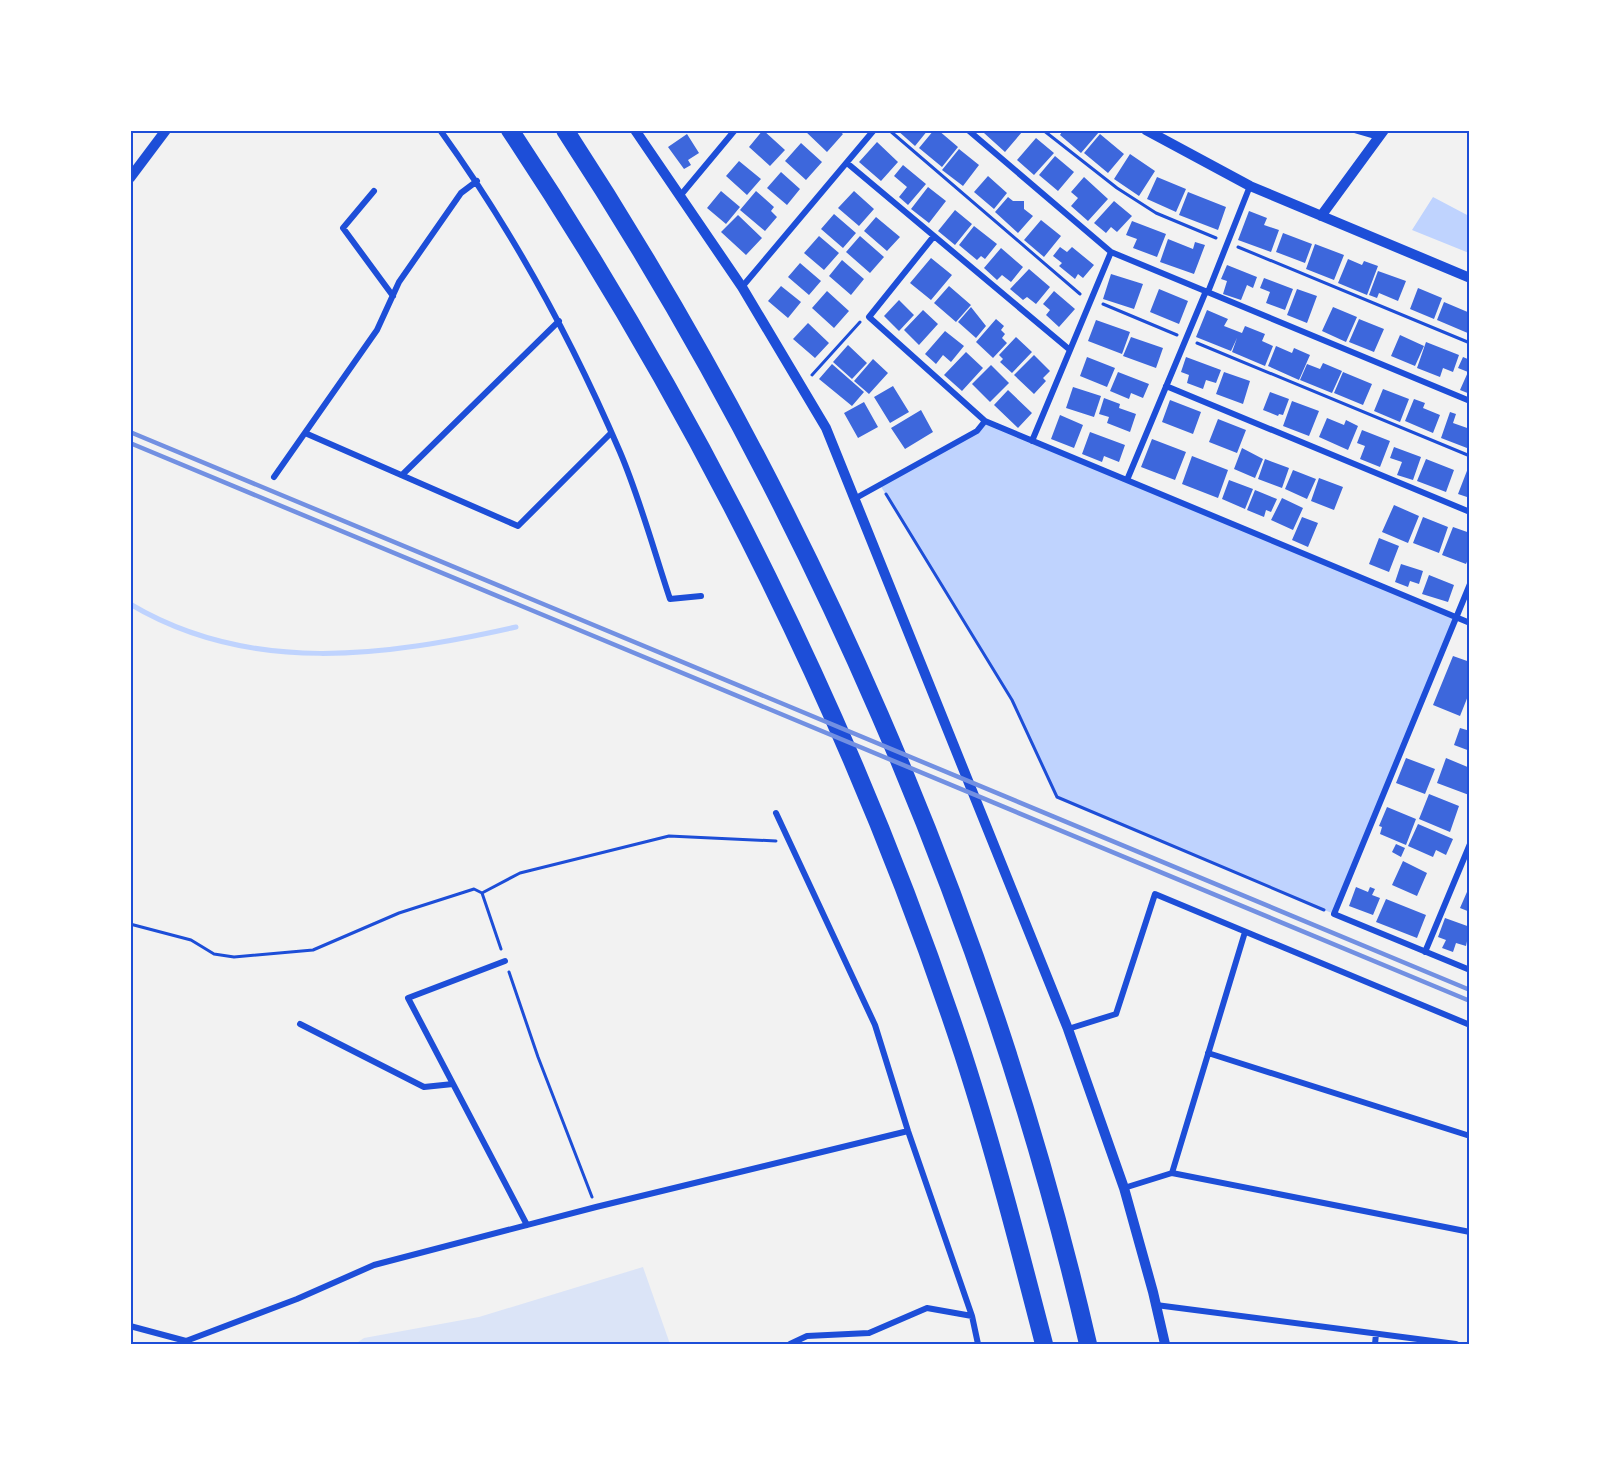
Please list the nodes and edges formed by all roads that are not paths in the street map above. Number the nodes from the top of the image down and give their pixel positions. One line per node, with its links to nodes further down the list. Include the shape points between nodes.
1 (166, 130): 14 (street)
2 (441, 130): 15 (street)
3 (510, 130): 67 (highway, via 684,415 748,537 852,763 912,910 963,1054)
4 (566, 130): 68 (highway, via 672,303 806,552 912,792 954,897 1004,1041 1048,1185)
5 (635, 130): 18 (street)
6 (735, 130): 18 (street)
7 (874, 130): 13 (street)
8 (968, 130): 21 (street)
9 (1146, 130): 11 (street)
10 (1355, 130): 12 (street)
11 (1159, 134): 16 (street)
12 (1381, 134): 19 (street)
13 (847, 163): 20 (street); 23 (street)
14 (130, 178)
15 (477, 181): 25 (street, via 461,193); 26 (street)
16 (1250, 186): 19 (street); 24 (street)
17 (374, 191): 25 (street, via 343,228)
18 (680, 196): 23 (street)
19 (1321, 216): 22 (street)
20 (934, 236): 27 (street); 30 (street, via 869,317)
21 (1111, 252): 24 (street); 27 (street)
22 (1470, 278)
23 (742, 287): 37 (street, via 826,428)
24 (1207, 292): 28 (street); 29 (street)
25 (393, 296): 31 (street, via 377,330)
26 (559, 321): 32 (street); 34 (street)
27 (1070, 350): 33 (street)
28 (1166, 386): 36 (street); 38 (street)
29 (1470, 401)
30 (985, 421): 33 (street); 37 (street, via 976,431)
31 (305, 433): 34 (street); 35 (street)
32 (611, 433): 34 (street, via 518,526); 40 (street, via 670,599)
33 (1032, 441): 36 (street)
34 (402, 476)
35 (274, 477)
36 (1127, 480): 41 (street)
37 (856, 498): 52 (street)
38 (1470, 512)
39 (1470, 584): 41 (street)
40 (701, 596)
41 (1456, 617): 42 (street); 47 (street, via 1334,914)
42 (1470, 623)
43 (776, 813): 55 (street, via 875,1025)
44 (1470, 844): 45 (street)
45 (1467, 856): 47 (street)
46 (1245, 932): 51 (street); 52 (street, via 1155,894 1116,1014); 53 (street)
47 (1425, 952): 49 (street)
48 (505, 961): 54 (street, via 408,998)
49 (1470, 970)
50 (300, 1024): 54 (street, via 424,1087)
51 (1470, 1025)
52 (1068, 1029): 58 (street)
53 (1208, 1053): 56 (street); 57 (street)
54 (453, 1084): 59 (street)
55 (908, 1131): 59 (street); 62 (street)
56 (1470, 1136)
57 (1172, 1173): 58 (street); 60 (street)
58 (1124, 1188): 61 (street)
59 (527, 1225): 63 (street, via 374,1265 186,1341)
60 (1470, 1232)
61 (1156, 1305): 64 (street); 69 (street)
62 (972, 1316): 65 (street, via 927,1308 868,1333 807,1336); 66 (street)
63 (130, 1326)
64 (1376, 1334): 70 (street); 71 (street)
65 (790, 1344)
66 (978, 1344)
67 (1044, 1344)
68 (1088, 1344)
69 (1165, 1344)
70 (1375, 1344)
71 (1456, 1344)

